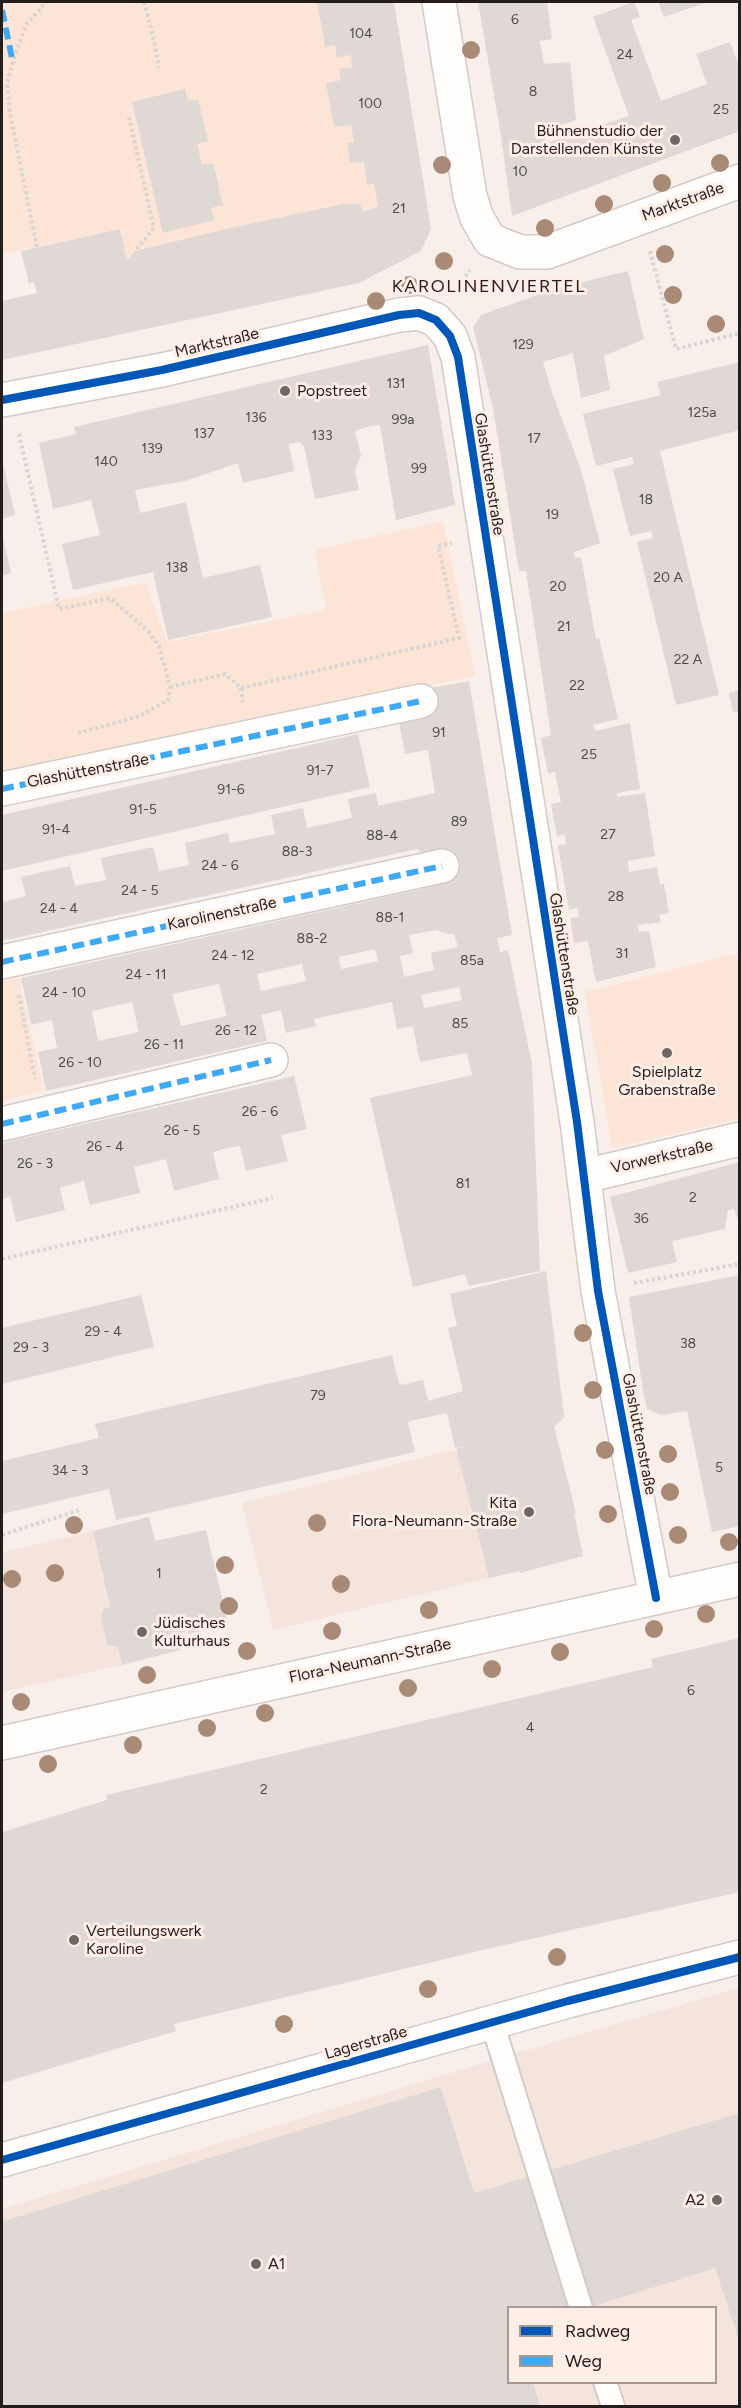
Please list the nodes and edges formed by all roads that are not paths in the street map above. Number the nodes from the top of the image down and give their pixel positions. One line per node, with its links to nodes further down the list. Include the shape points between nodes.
1 (439, 2): 2 (street, Marktstraße, via 470,196 490,240 520,252 547,252)
2 (740, 181)
3 (436, 320): 4 (street, Marktstraße, via 419,313 399,315 162,370); 12 (street, Glashüttenstraße, via 450,336 458,357)
4 (6, 399)
5 (421, 701): 6 (street, Glashüttenstraße)
6 (2, 789)
7 (442, 866): 8 (street, Karolinenstraße)
8 (8, 961)
9 (271, 1060): 10 (street)
10 (2, 1124)
11 (740, 1139): 12 (street, Vorwerkstraße)
12 (585, 1176): 14 (street, Glashüttenstraße, via 598,1291)
13 (740, 1580): 14 (street, Flora-Neumann-Straße)
14 (656, 1598): 15 (street, Flora-Neumann-Straße)
15 (2, 1743)
16 (740, 1957): 17 (street, Lagerstraße)
17 (492, 2022): 18 (street, Lagerstraße); 19 (lane)
18 (2, 2160)
19 (582, 2306)
20 (606, 2384): 21 (lane)
21 (612, 2406)

